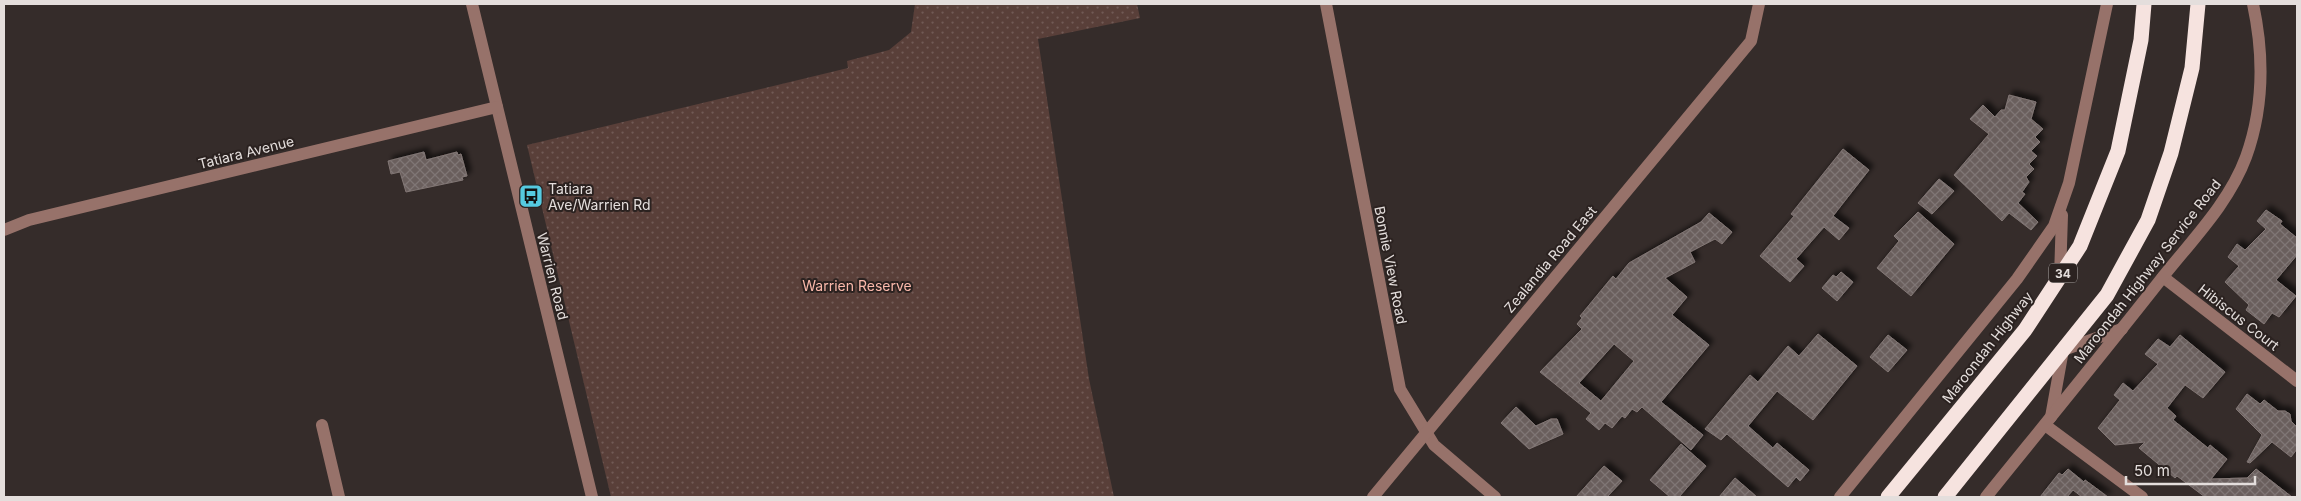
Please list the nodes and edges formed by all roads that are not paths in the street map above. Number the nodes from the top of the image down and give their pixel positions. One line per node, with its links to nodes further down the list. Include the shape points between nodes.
1 (472, 4): 8 (street, Warrien Road)
2 (1326, 4): 18 (street, Bonnie View Road, via 1400,389)
3 (1758, 4): 18 (street, Zealandia Road East, via 1751,41)
4 (2107, 4): 9 (street)
5 (2144, 4): 11 (highway, Maroondah Highway / 34, via 2141,40 2118,152 2080,246)
6 (2198, 4): 14 (highway, via 2192,68 2171,153 2148,220 2107,295)
7 (2253, 4): 12 (street, Maroondah Highway Service Road, via 2262,72 2258,108 2246,156 2232,188)
8 (497, 107): 10 (street, Tatiara Avenue, via 29,220); 20 (street, Warrien Road)
9 (2062, 205): 11 (street); 23 (street, via 2054,226 2017,279)
10 (4, 230)
11 (2060, 277): 24 (highway, Maroondah Highway / 34, via 2026,330)
12 (2163, 277): 13 (street, Maroondah Highway Service Road); 15 (street, Hibiscus Court)
13 (2123, 329): 14 (street); 16 (street, Maroondah Highway Service Road)
14 (2064, 350): 16 (street); 25 (highway)
15 (2297, 381)
16 (2048, 422): 26 (street, Maroondah Highway Service Road); 27 (street)
17 (322, 425): 19 (street)
18 (1425, 432): 21 (street, Zealandia Road East); 22 (street, Bonnie View Road, via 1434,446)
19 (339, 497)
20 (592, 497)
21 (1373, 497)
22 (1496, 497)
23 (1840, 497)
24 (1888, 497)
25 (1945, 497)
26 (1986, 497)
27 (2142, 497)

